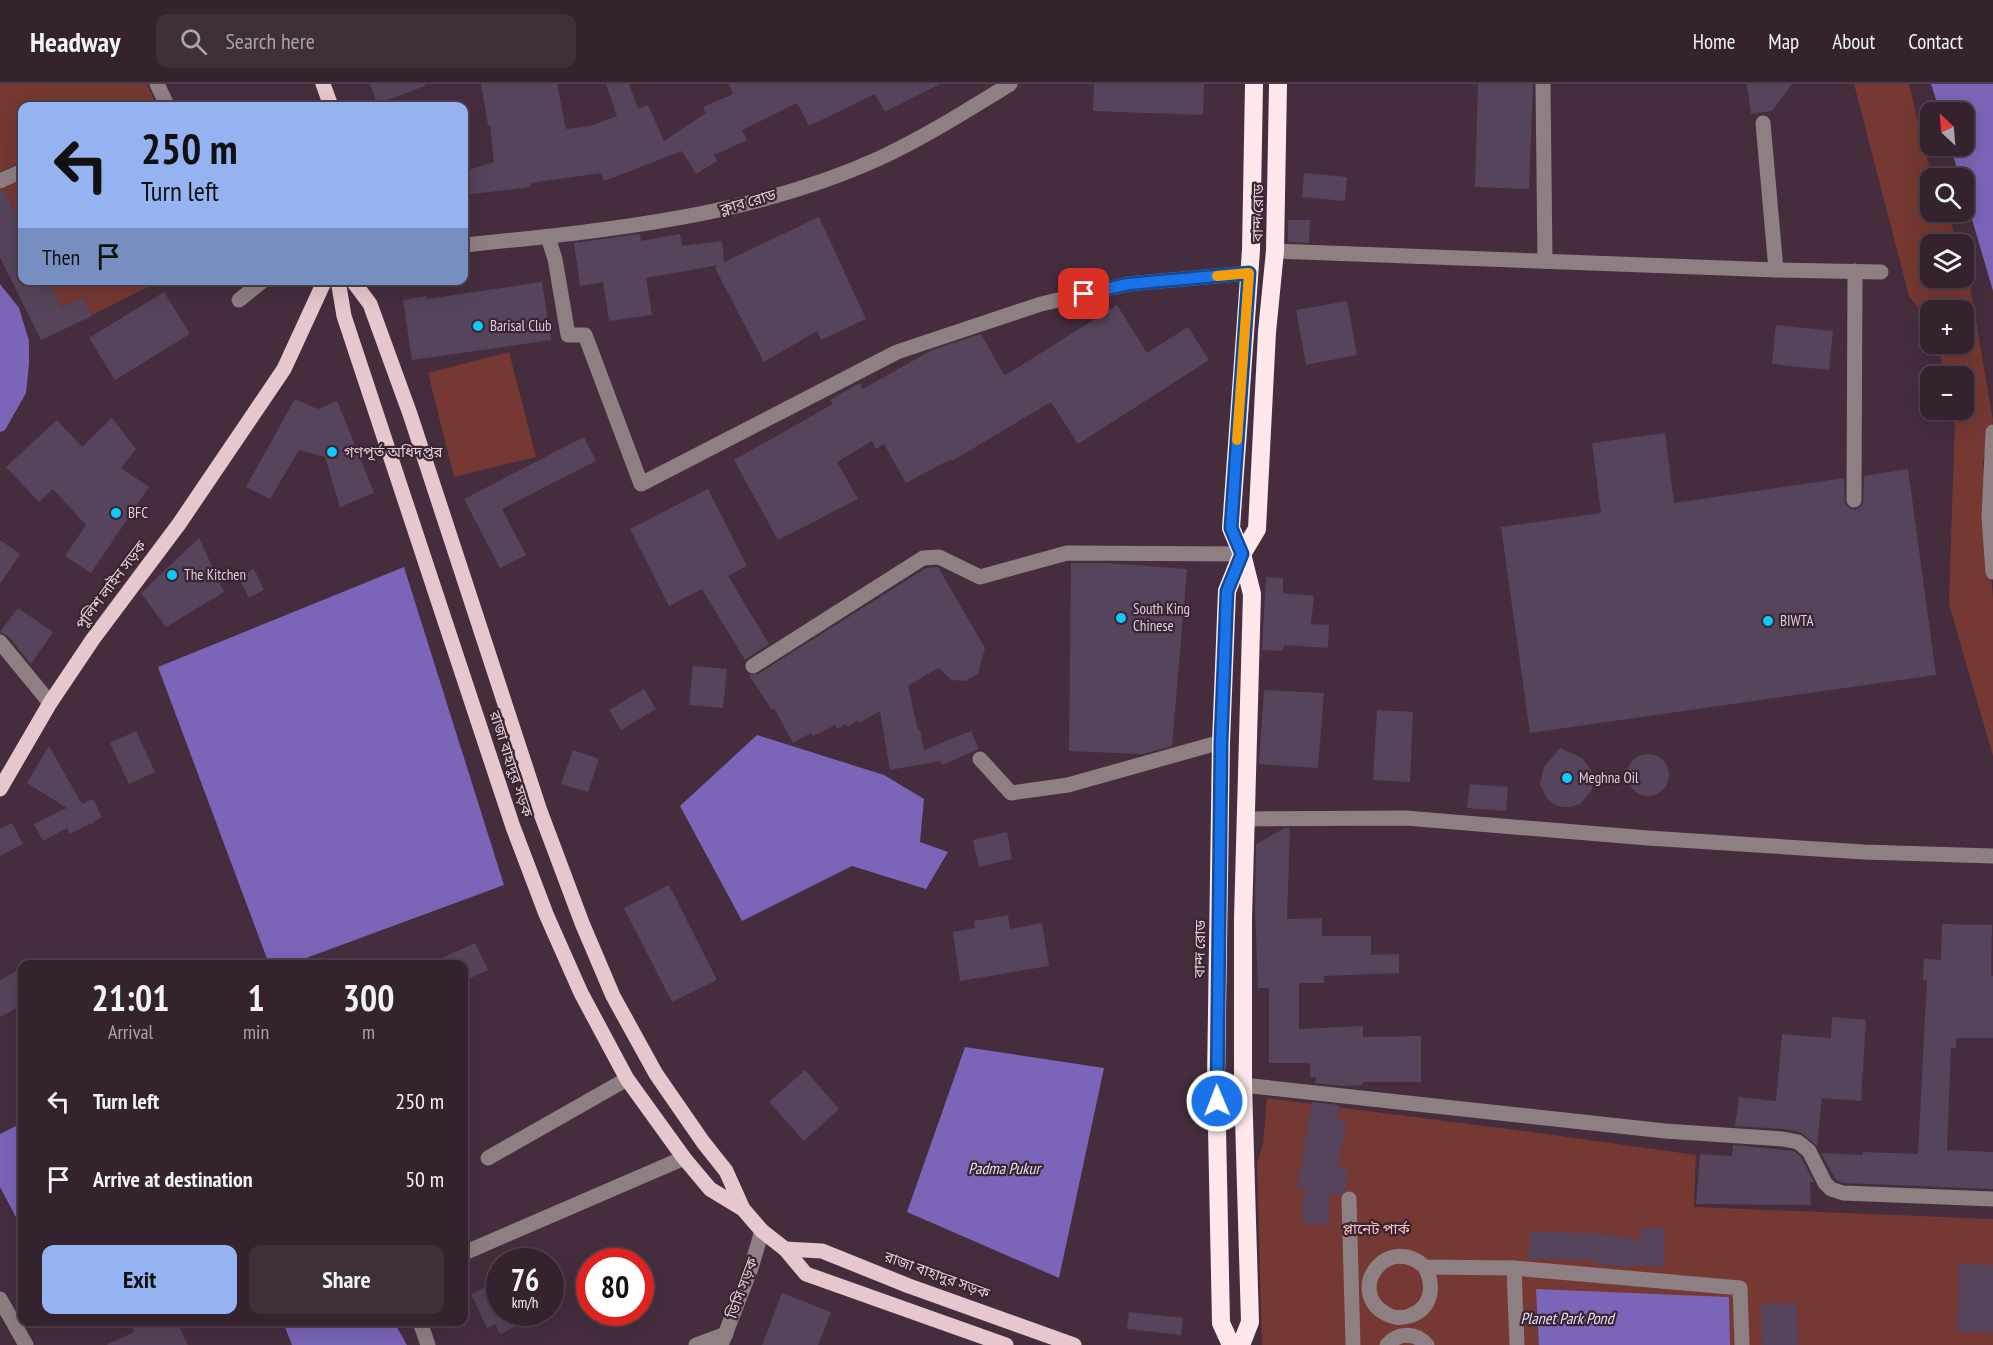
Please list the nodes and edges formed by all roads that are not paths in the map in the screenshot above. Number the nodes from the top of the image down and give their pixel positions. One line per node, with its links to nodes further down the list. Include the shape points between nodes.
1 (157, 84): 7 (street)
2 (323, 84): 8 (main road)
3 (1010, 84): 12 (street, ক্লাব রোড, via 880,158 807,186 723,211)
4 (1254, 84): 19 (highway, বান্দ রোড)
5 (1278, 84): 14 (highway, বান্দ রোড)
6 (1543, 84): 15 (street)
7 (167, 102)
8 (330, 102)
9 (1763, 123): 16 (street)
10 (18, 173): 11 (street)
11 (0, 181)
12 (548, 237): 13 (street, ক্লাব রোড); 19 (street, via 568,335 585,335 641,484 897,352 1041,304 1128,284)
13 (468, 245)
14 (1275, 251): 15 (street); 27 (highway, বান্দ রোড, via 1257,529)
15 (1545, 261): 16 (street)
16 (1776, 270): 17 (street)
17 (1855, 271): 18 (street); 26 (street)
18 (1881, 272)
19 (1249, 273): 27 (highway, বান্দ রোড, via 1231,528)
20 (258, 285): 24 (street)
21 (323, 285): 31 (main road, পুলিশ লাইন সড়ক, via 284,369)
22 (340, 285): 37 (main road, রাজা বাহাদুর সড়ক, via 344,316 513,827 581,993)
23 (356, 285): 43 (main road, রাজা বাহাদুর সড়ক, via 370,304 410,414 540,811 613,996 656,1074 726,1171)
24 (239, 300)
25 (1993, 432): 28 (street, via 1989,517)
26 (1854, 500)
27 (1242, 554): 30 (street, via 1067,553 980,577 939,557 923,558); 32 (highway, বান্দ রোড, via 1227,591); 35 (highway, বান্দ রোড, via 1252,594)
28 (1993, 572)
29 (0, 642): 31 (street)
30 (753, 666)
31 (50, 703): 34 (main road, পুলিশ লাইন সড়ক)
32 (1221, 742): 33 (street, via 1068,785 1011,793); 59 (highway, বান্দ রোড, via 1216,1080 1221,1323)
33 (980, 759)
34 (0, 789)
35 (1244, 819): 36 (street, via 1406,818 1716,843); 38 (highway, বান্দ রোড)
36 (1993, 856)
37 (627, 1079): 39 (street); 40 (main road, রাজা বাহাদুর সড়ক)
38 (1243, 1085): 42 (street, via 1665,1131 1783,1139 1797,1142 1809,1151 1825,1183 1843,1193); 60 (highway, বান্দ রোড, via 1250,1322)
39 (488, 1158)
40 (684, 1158): 43 (main road, রাজা বাহাদুর সড়ক, via 710,1189); 46 (street)
41 (1349, 1199): 61 (street)
42 (1993, 1199)
43 (743, 1209): 44 (main road, রাজা বাহাদুর সড়ক)
44 (762, 1231): 45 (main road, রাজা বাহাদুর সড়ক); 52 (street, ডিসি সড়ক)
45 (785, 1249): 57 (main road, রাজা বাহাদুর সড়ক, via 806,1274); 58 (main road, রাজা বাহাদুর সড়ক, via 822,1251)
46 (468, 1251)
47 (1425, 1267): 48 (street); 50 (street, via 1432,1286); 50 (street, via 1408,1256 1388,1258 1379,1264 1370,1282 1373,1302 1379,1310 1398,1318)
48 (1515, 1268): 63 (street); 64 (street, via 1740,1288)
49 (0, 1299): 54 (street)
50 (1418, 1312): 53 (street)
51 (421, 1326): 55 (street)
52 (723, 1339): 56 (street)
53 (1423, 1341): 62 (street, via 1404,1335)
54 (26, 1345)
55 (428, 1345)
56 (696, 1345)
57 (1006, 1345)
58 (1074, 1345)
59 (1231, 1345)
60 (1241, 1345)
61 (1353, 1345)
62 (1387, 1345)
63 (1517, 1345)
64 (1742, 1345)

